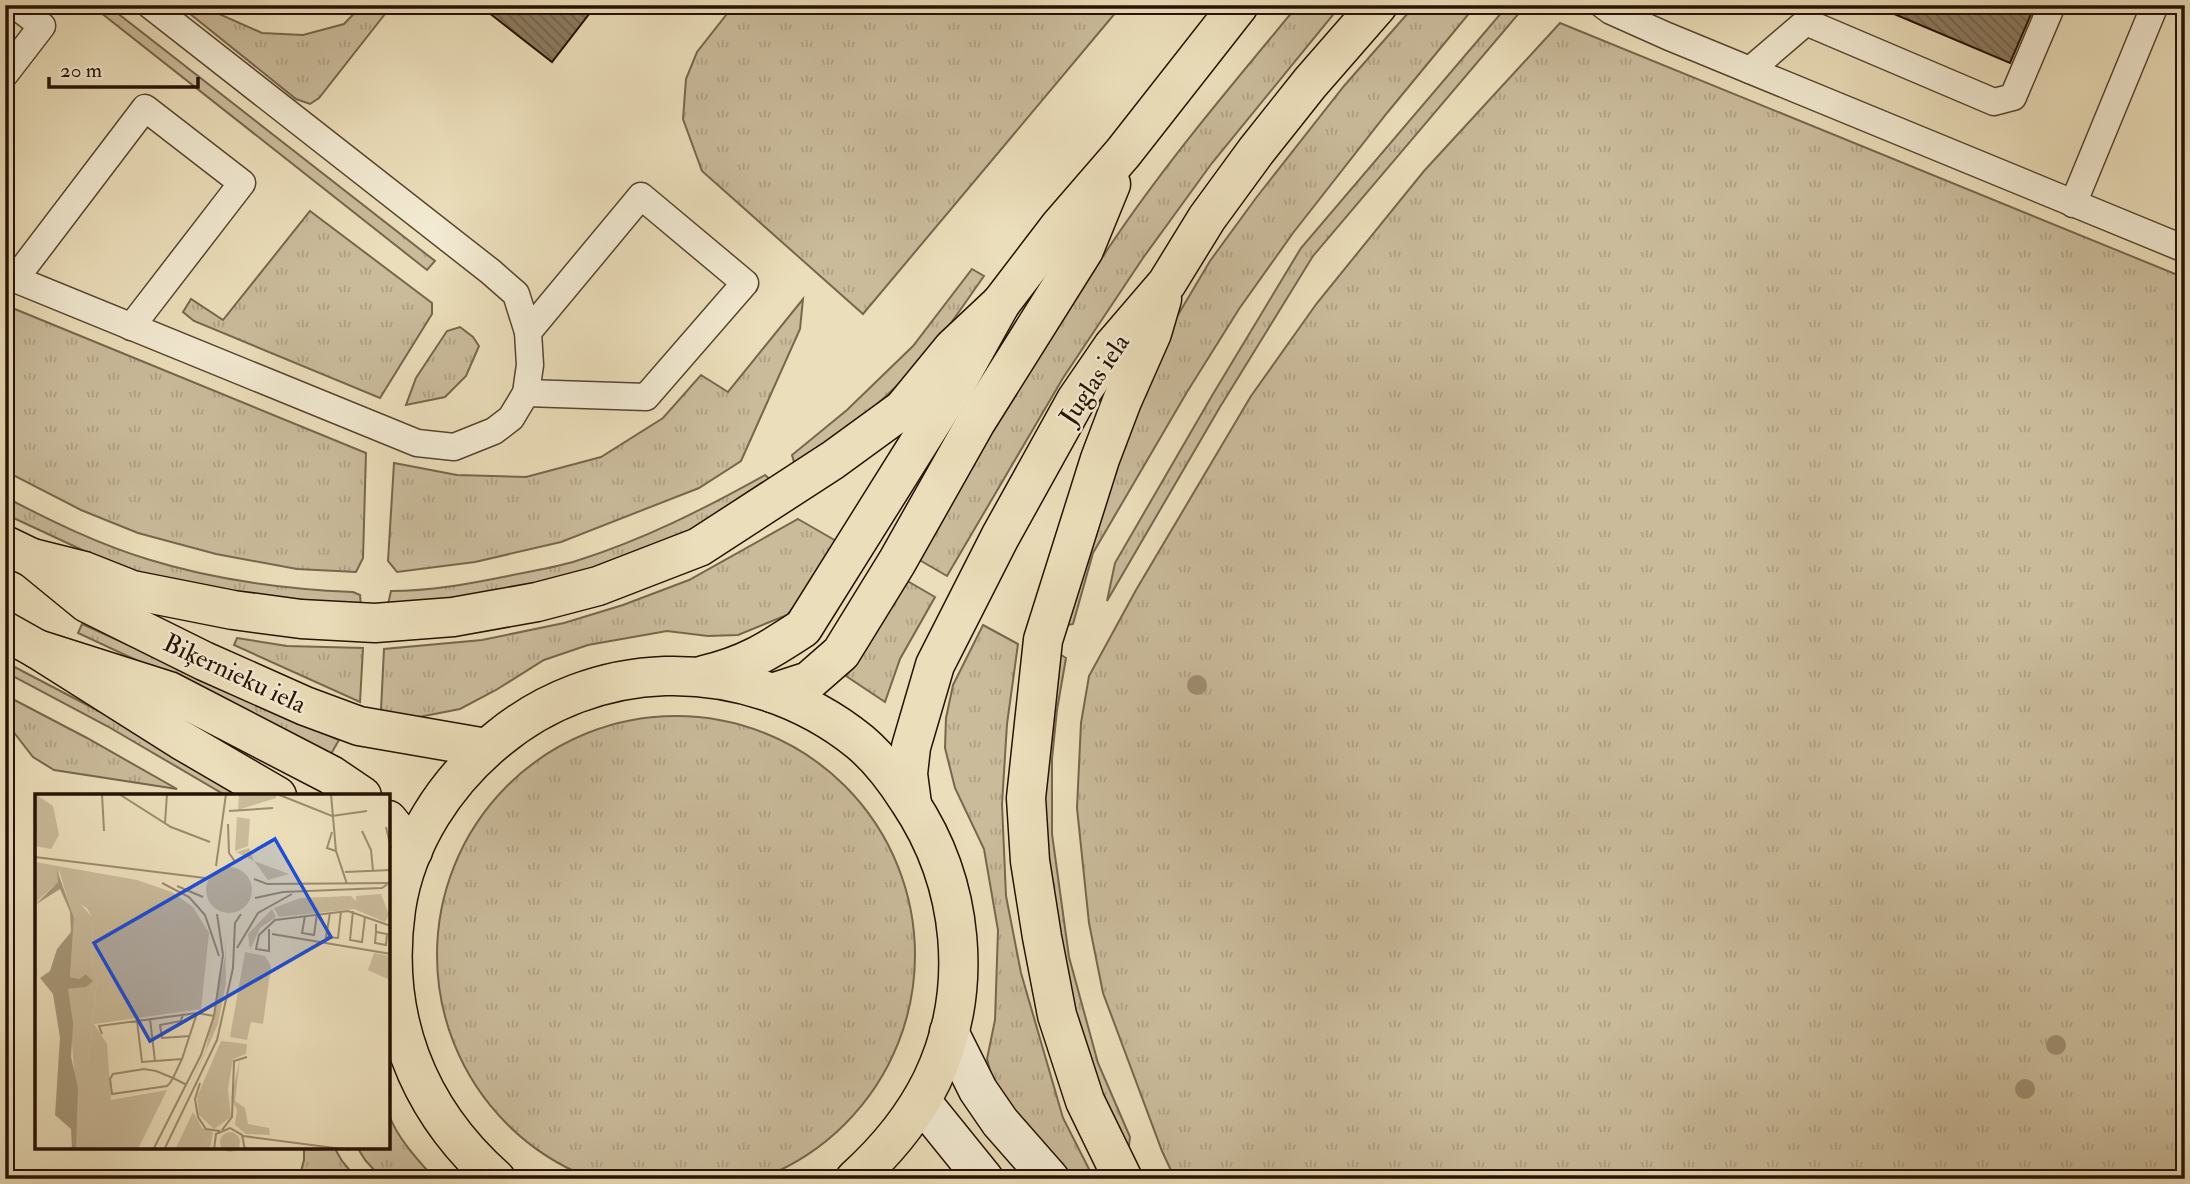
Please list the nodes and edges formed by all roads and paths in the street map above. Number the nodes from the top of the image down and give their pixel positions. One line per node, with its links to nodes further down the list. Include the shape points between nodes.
1 (15, 5): 9 (lane, via 42,26)
2 (150, 5): 17 (lane, via 491,272 516,294)
3 (1240, 5): 10 (main road)
4 (1378, 5): 14 (main road, Juglas iela, via 1255,151)
5 (2052, 5): 8 (lane, via 2013,97 1994,102 1806,22)
6 (2155, 5): 11 (lane)
7 (1610, 7): 8 (lane)
8 (1750, 70): 11 (lane)
9 (5, 74)
10 (1124, 153): 15 (main road); 22 (main road, via 1084,250 976,422 841,653 808,681)
11 (2073, 204): 12 (lane)
12 (2185, 249)
13 (10, 277): 16 (lane); 16 (lane, via 145,108 242,183)
14 (1167, 283): 26 (main road, Juglas iela, via 1113,346 1076,400 935,665 911,747); 36 (main road, via 1152,333 1100,459 1043,640 1026,798 1030,861 1058,1015 1085,1101)
15 (1001, 303): 19 (main road, via 953,348 903,409 812,475 699,547 586,590 453,617 375,622 301,619 132,590); 21 (main road, via 957,382 803,628 734,668)
16 (131, 327): 18 (lane, via 417,443 454,447 494,431 511,418)
17 (528, 332): 18 (lane); 18 (lane, via 641,196 745,283 646,397)
18 (526, 393)
19 (19, 552): 23 (main road, Biķernieku iela, via 87,603 305,706 359,726)
20 (21, 640): 24 (main road, Biķernieku iela); 25 (main road, Biķernieku iela, via 169,691)
21 (699, 677): 22 (main road); 23 (main road, via 648,677 597,687 550,704)
22 (772, 693): 26 (main road, via 819,713 862,744)
23 (486, 748): 28 (main road, via 451,785)
24 (274, 794)
25 (359, 794)
26 (912, 804): 30 (main road, via 937,850 953,901 958,980)
27 (390, 822): 28 (main road)
28 (413, 851): 29 (main road)
29 (391, 923): 32 (main road, via 393,979 409,1054 430,1100)
30 (948, 1032): 31 (main road); 35 (main road, via 1000,1122)
31 (921, 1101): 33 (main road, via 891,1143); 34 (main road)
32 (484, 1173)
33 (855, 1179)
34 (985, 1179)
35 (1050, 1179)
36 (1123, 1179)

